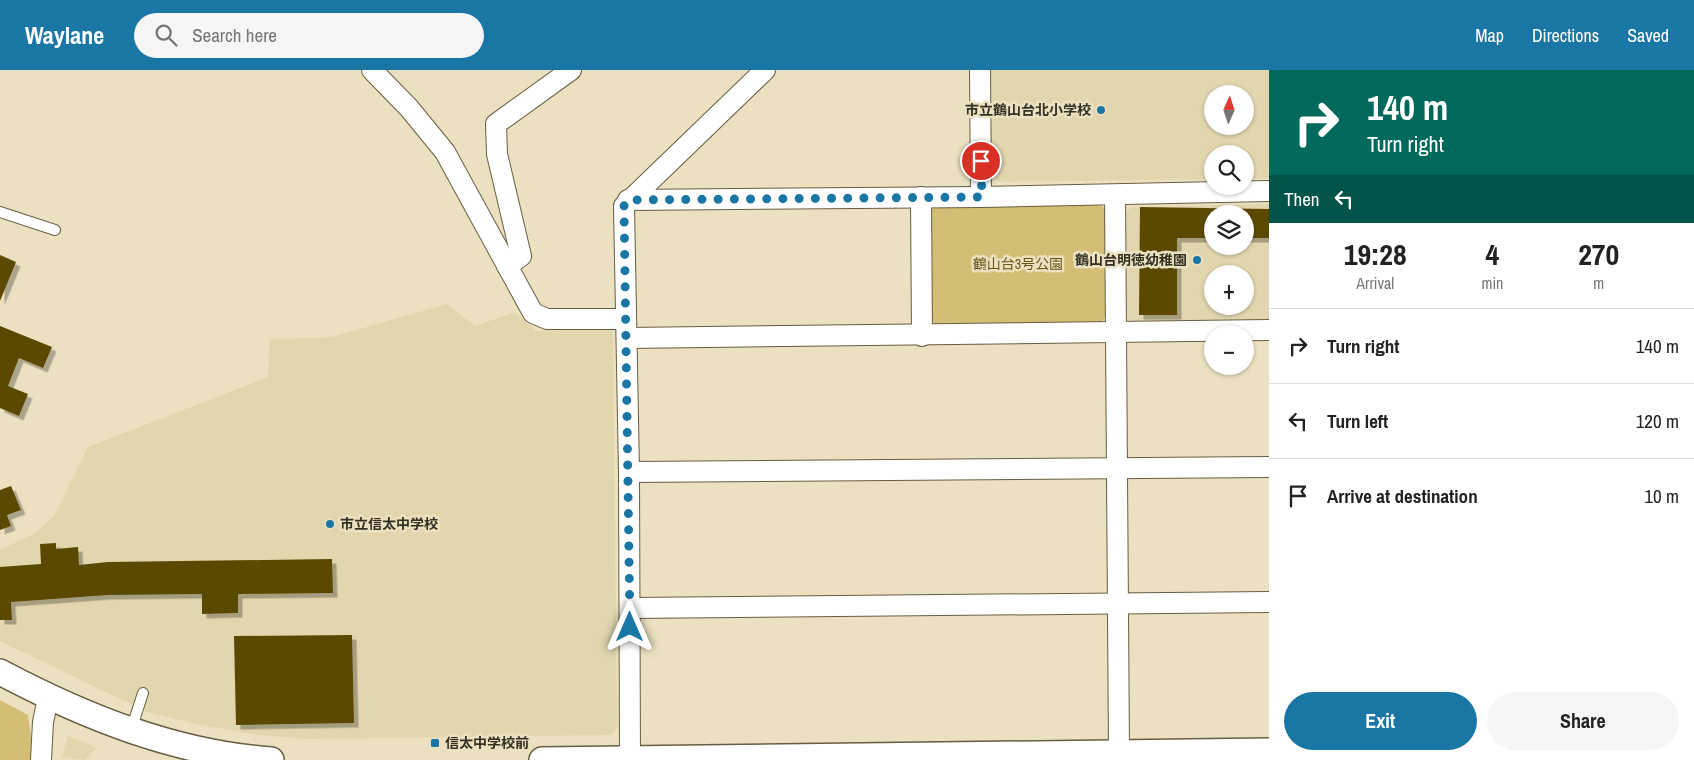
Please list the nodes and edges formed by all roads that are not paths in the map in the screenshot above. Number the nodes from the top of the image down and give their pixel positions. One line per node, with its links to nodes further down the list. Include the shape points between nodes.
1 (372, 70): 12 (street, via 445,152)
2 (571, 70): 12 (street, via 496,124 497,154 521,256)
3 (765, 70): 9 (street)
4 (980, 70): 8 (street)
5 (1269, 191): 6 (street)
6 (1115, 195): 8 (street); 15 (street)
7 (921, 197): 8 (street); 9 (street); 16 (street)
8 (982, 197)
9 (628, 200): 13 (street, via 624,206)
10 (0, 212): 11 (lane)
11 (55, 230)
12 (507, 266): 13 (street, via 533,313 548,319)
13 (626, 328): 16 (street); 19 (street)
14 (1269, 330): 15 (street)
15 (1115, 332): 16 (street); 18 (street)
16 (922, 336)
17 (1269, 467): 18 (street)
18 (1116, 469): 19 (street); 21 (street)
19 (629, 472): 22 (street)
20 (1269, 602): 21 (street)
21 (1119, 604): 22 (street); 28 (street)
22 (630, 608): 33 (street)
23 (0, 672): 25 (street)
24 (144, 694): 26 (lane)
25 (48, 698): 26 (street); 30 (street)
26 (130, 731): 31 (street, via 171,743)
27 (1269, 751): 28 (street)
28 (1118, 756): 29 (street)
29 (700, 759): 33 (street)
30 (41, 760)
31 (271, 760)
32 (542, 760): 33 (street)
33 (630, 760)

